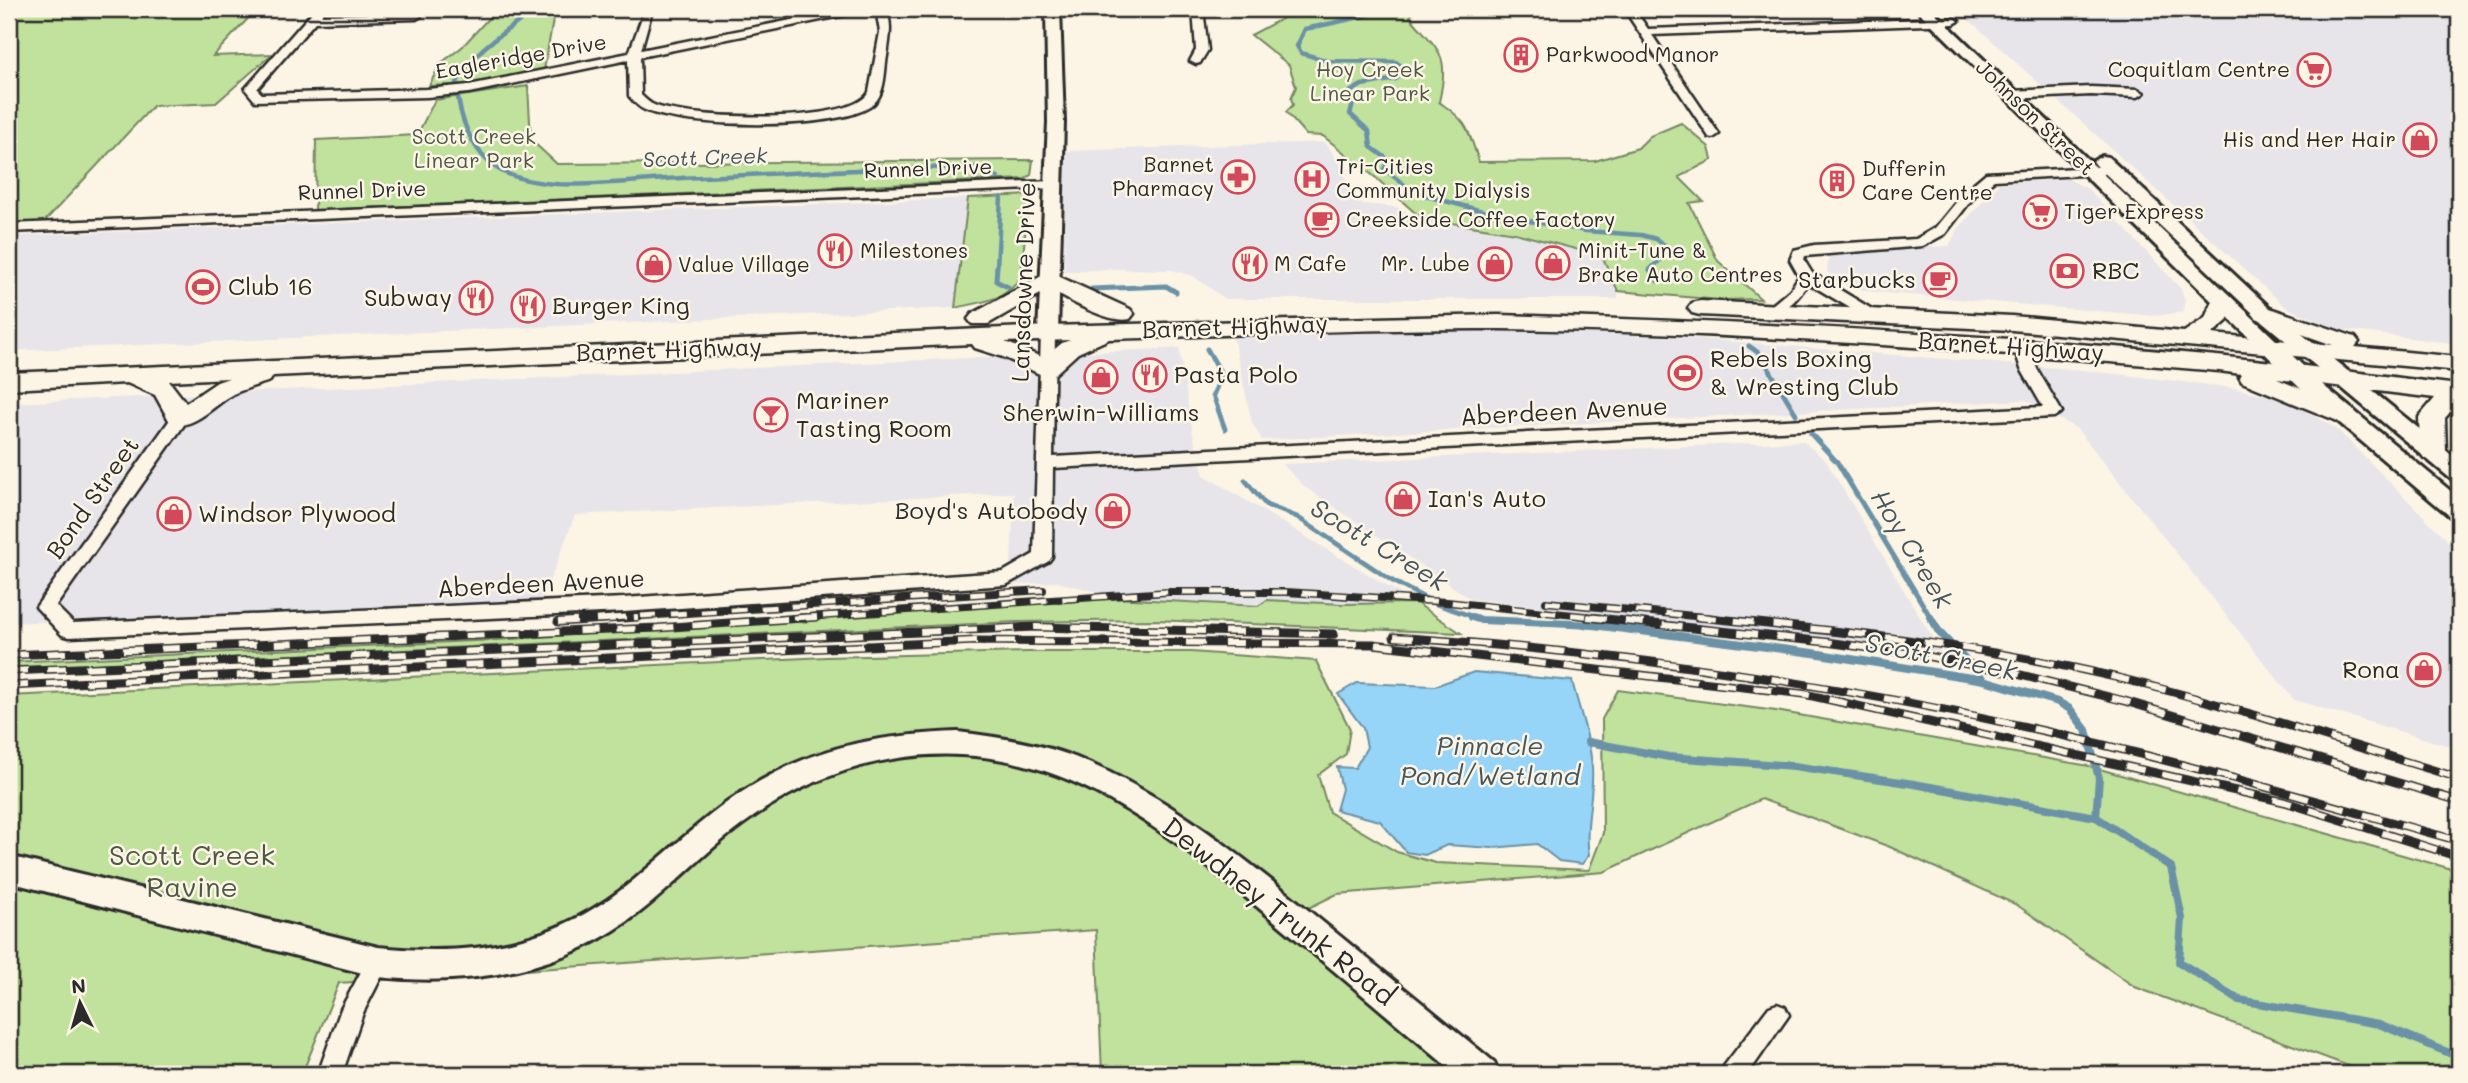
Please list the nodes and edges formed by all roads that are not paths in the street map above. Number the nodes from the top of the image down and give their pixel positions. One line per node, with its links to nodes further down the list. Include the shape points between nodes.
1 (321, 9): 11 (street, Eagleridge Drive)
2 (650, 9): 13 (street)
3 (860, 9): 13 (street, Eagleridge Drive)
4 (881, 9): 13 (street, via 887,20 876,91 869,103 849,111 751,120 657,110 635,96)
5 (1053, 9): 19 (main road, Lansdowne Drive, via 1056,122)
6 (1198, 9): 14 (street, via 1202,50)
7 (1629, 9): 12 (street)
8 (1923, 9): 10 (main road, Johnson Street)
9 (416, 16): 11 (street)
10 (1944, 17): 12 (street); 15 (main road, Johnson Street)
11 (311, 19): 13 (street, Eagleridge Drive, via 251,89 259,98 469,89)
12 (1645, 32): 16 (street)
13 (634, 57)
14 (1196, 61)
15 (2025, 98): 15 (street, via 2101,99 2138,93 2091,91); 17 (main road, Johnson Street); 18 (main road, Johnson Street)
16 (1713, 134)
17 (2112, 170): 18 (street); 25 (main road, Johnson Street)
18 (2089, 171): 21 (street, via 1991,176 1930,239 1804,251 1797,260); 23 (main road, Johnson Street)
19 (1052, 185): 20 (street, Runnel Drive); 22 (main road, Lansdowne Drive)
20 (9, 228)
21 (1805, 276): 24 (street, via 1795,293); 26 (street)
22 (1049, 279): 27 (main road); 28 (main road, Lansdowne Drive); 29 (main road)
23 (2222, 301): 30 (main road, via 2215,321); 31 (main road, Johnson Street)
24 (1773, 310): 26 (main road, Barnet Highway); 27 (main road, Barnet Highway, via 1487,304)
25 (2264, 313): 33 (main road, Johnson Street); 35 (main road)
26 (1870, 314): 30 (main road, Barnet Highway)
27 (1118, 322): 28 (main road, Barnet Highway); 32 (main road, Barnet Highway, via 1510,322 1735,329); 40 (main road, via 1070,348)
28 (1048, 325): 29 (main road, Barnet Highway); 40 (street, Lansdowne Drive)
29 (973, 328): 34 (main road, Barnet Highway); 38 (main road, Barnet Highway); 40 (main road)
30 (2192, 337): 31 (main road, Barnet Highway)
31 (2269, 344): 33 (main road, Barnet Highway); 42 (main road, Johnson Street)
32 (2022, 347): 36 (main road, Barnet Highway); 50 (street, Aberdeen Avenue, via 2054,412)
33 (2305, 348): 35 (main road, Barnet Highway); 44 (main road, Johnson Street)
34 (252, 351): 39 (main road, Barnet Highway); 41 (main road)
35 (2386, 356): 37 (main road, Barnet Highway)
36 (2219, 364): 42 (main road, Barnet Highway); 47 (main road)
37 (2459, 364)
38 (300, 366): 41 (main road, Barnet Highway); 48 (main road, via 226,388)
39 (9, 368)
40 (1046, 369): 50 (street, Lansdowne Drive)
41 (215, 370): 43 (main road, Barnet Highway); 48 (main road)
42 (2298, 373): 44 (main road, Barnet Highway); 47 (main road, Johnson Street)
43 (124, 375): 45 (main road, Barnet Highway); 48 (main road, via 167,391)
44 (2343, 379): 46 (main road, Barnet Highway); 49 (main road, Johnson Street)
45 (9, 380)
46 (2456, 393): 49 (main road, via 2432,417)
47 (2345, 416): 52 (main road, Johnson Street)
48 (180, 418): 54 (street, Bond Street)
49 (2433, 452): 51 (main road, Johnson Street)
50 (1046, 463): 53 (street, Lansdowne Drive)
51 (2459, 473)
52 (2459, 511)
53 (1043, 557): 54 (street, Aberdeen Avenue, via 1006,578 624,605 69,630)
54 (45, 607)
55 (9, 869): 56 (main road, Dewdney Trunk Road)
56 (378, 962): 58 (street, via 363,985); 59 (main road, Dewdney Trunk Road, via 474,966 548,947 606,919 734,813 803,772 881,748 936,742 998,746 1068,766 1115,788 1176,826)
57 (1777, 1015): 60 (street)
58 (330, 1074)
59 (1482, 1074)
60 (1733, 1074)

